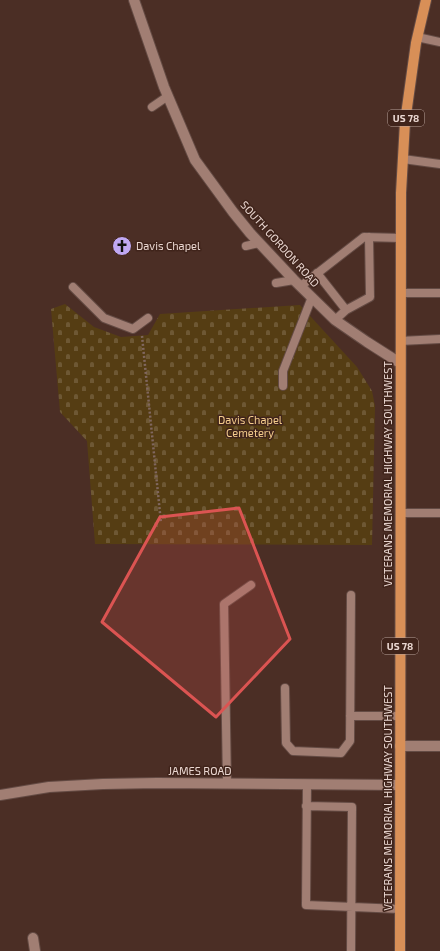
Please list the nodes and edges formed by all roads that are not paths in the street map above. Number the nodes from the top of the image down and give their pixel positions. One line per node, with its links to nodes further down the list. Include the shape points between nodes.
1 (134, 0): 5 (street, SOUTH GORDON ROAD)
2 (426, 0): 3 (main road, VETERANS MEMORIAL HIGHWAY SOUTHWEST / US 78)
3 (417, 37): 4 (lane); 7 (main road, VETERANS MEMORIAL HIGHWAY SOUTHWEST / US 78, via 405,122)
4 (440, 42)
5 (168, 96): 6 (lane); 11 (street, SOUTH GORDON ROAD, via 195,160 233,212)
6 (152, 107)
7 (403, 159): 8 (lane); 10 (main road, VETERANS MEMORIAL HIGHWAY SOUTHWEST / US 78)
8 (440, 164)
9 (369, 237): 10 (lane); 13 (lane, via 364,237); 20 (lane, via 370,297)
10 (401, 238): 17 (main road, VETERANS MEMORIAL HIGHWAY SOUTHWEST / US 78)
11 (259, 242): 12 (lane); 15 (street, SOUTH GORDON ROAD)
12 (246, 246)
13 (317, 273): 15 (lane); 20 (lane)
14 (276, 283): 15 (lane)
15 (297, 283): 19 (street, SOUTH GORDON ROAD)
16 (73, 287): 21 (lane, via 104,318 133,329)
17 (401, 293): 18 (lane); 24 (main road, VETERANS MEMORIAL HIGHWAY SOUTHWEST / US 78)
18 (440, 293)
19 (312, 297): 22 (street, SOUTH GORDON ROAD); 26 (lane, via 283,371)
20 (346, 310): 22 (lane)
21 (148, 318)
22 (335, 320): 25 (street, SOUTH GORDON ROAD)
23 (440, 339): 24 (lane)
24 (400, 341): 25 (main road, VETERANS MEMORIAL HIGHWAY SOUTHWEST / US 78)
25 (400, 363): 27 (main road, VETERANS MEMORIAL HIGHWAY SOUTHWEST / US 78)
26 (282, 386)
27 (400, 513): 28 (lane); 33 (main road, VETERANS MEMORIAL HIGHWAY SOUTHWEST / US 78)
28 (440, 513)
29 (251, 585): 36 (lane, via 224,604)
30 (351, 595): 32 (lane)
31 (285, 688): 32 (lane, via 286,743 294,751 341,753 350,741)
32 (350, 716): 33 (lane)
33 (400, 716): 34 (main road, VETERANS MEMORIAL HIGHWAY SOUTHWEST / US 78)
34 (400, 746): 35 (street); 38 (main road, VETERANS MEMORIAL HIGHWAY SOUTHWEST / US 78)
35 (440, 746)
36 (227, 783): 37 (street, JAMES ROAD); 39 (street, JAMES ROAD, via 103,784 49,787)
37 (307, 784): 38 (street, JAMES ROAD); 40 (lane)
38 (400, 785): 42 (main road, VETERANS MEMORIAL HIGHWAY SOUTHWEST / US 78)
39 (0, 795)
40 (306, 806): 41 (lane, via 306,905); 41 (lane, via 352,807)
41 (351, 907): 42 (lane); 45 (lane)
42 (400, 909): 46 (main road, VETERANS MEMORIAL HIGHWAY SOUTHWEST / US 78)
43 (33, 938): 44 (street)
44 (35, 951)
45 (351, 951)
46 (400, 951)

